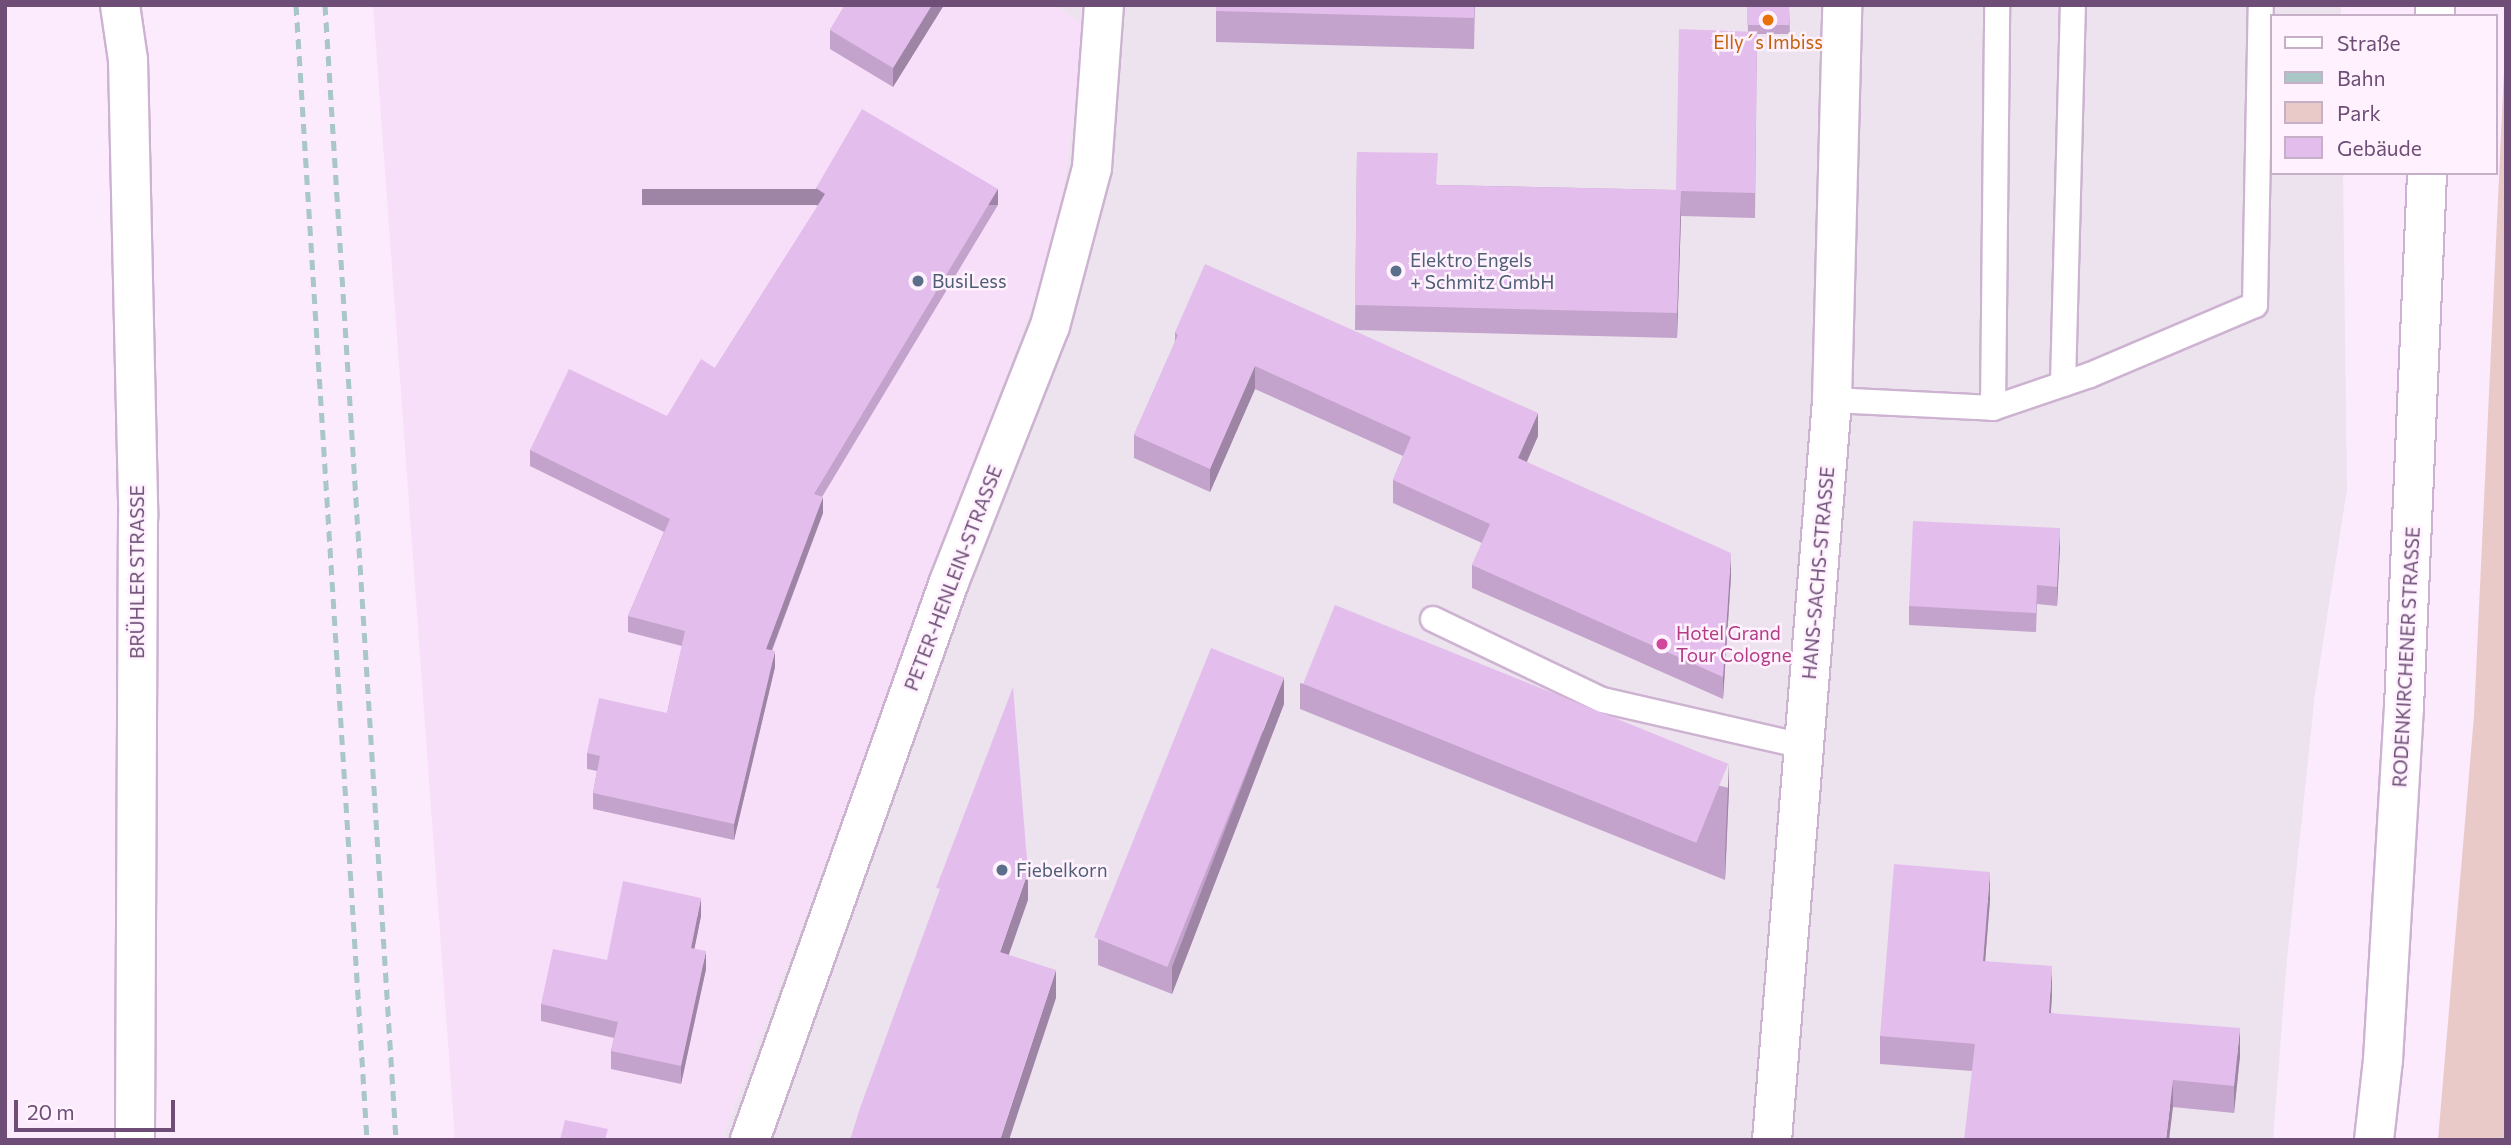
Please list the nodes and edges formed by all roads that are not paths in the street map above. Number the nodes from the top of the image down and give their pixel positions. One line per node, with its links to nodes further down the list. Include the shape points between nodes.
1 (120, 5): 13 (street, BRÜHLER STRASSE, via 128,60 137,503)
2 (1842, 5): 9 (street, HANS-SACHS-STRASSE)
3 (1997, 5): 10 (lane)
4 (2073, 5): 8 (lane)
5 (2261, 5): 8 (lane, via 2255,305)
6 (1099, 9): 14 (street, PETER-HENLEIN-STRASSE, via 1092,168 1050,326 950,582)
7 (2427, 175): 16 (street, RODENKIRCHENER STRASSE, via 2404,707 2384,1060)
8 (2063, 384): 10 (lane)
9 (1832, 400): 10 (lane); 12 (street, HANS-SACHS-STRASSE)
10 (1993, 408)
11 (1433, 619): 12 (lane, via 1602,700)
12 (1803, 746): 15 (street, HANS-SACHS-STRASSE)
13 (135, 1140)
14 (750, 1140)
15 (1772, 1140)
16 (2374, 1140)

